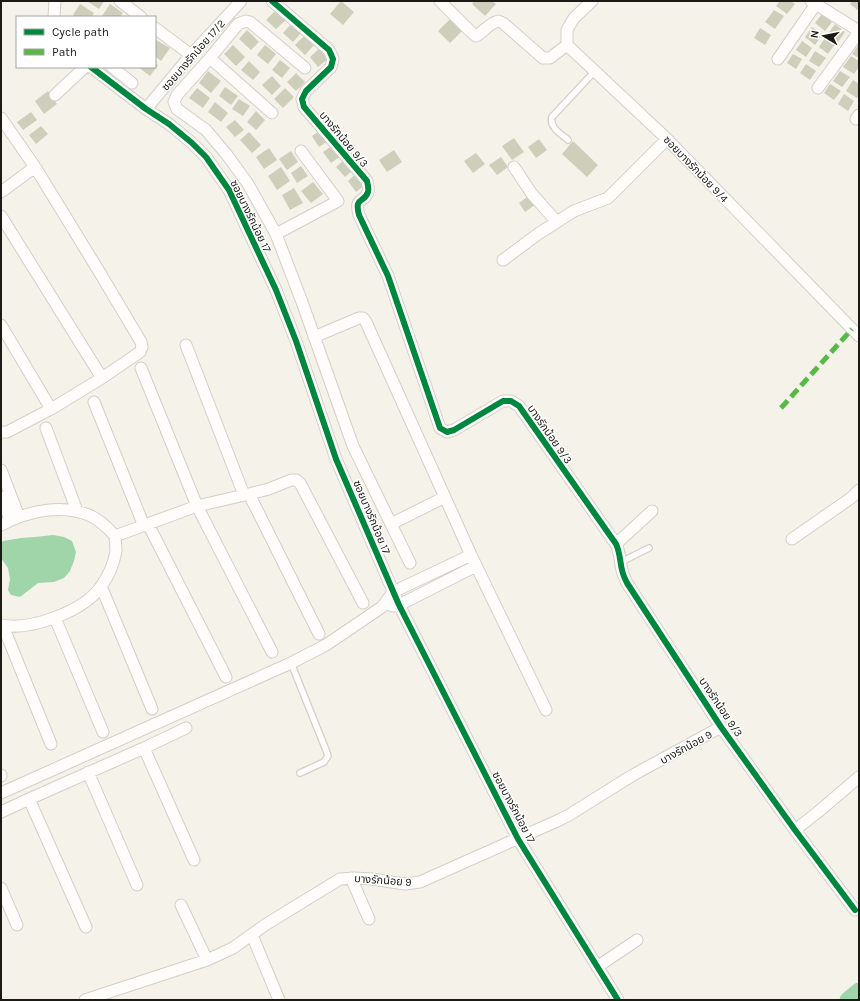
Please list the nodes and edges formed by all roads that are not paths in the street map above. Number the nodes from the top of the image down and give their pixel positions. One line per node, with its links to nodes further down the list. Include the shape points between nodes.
1 (55, 1): 8 (street)
2 (120, 1): 9 (street)
3 (241, 1): 13 (street, ซอยบางรักน้อย 17/2)
4 (272, 1): 60 (street, บางรักน้อย 9/3, via 329,50 333,59 331,67 306,91 302,99 304,107 367,181 369,191 359,200 359,215 388,276 440,428 447,432 454,430 503,401 511,401 519,406)
5 (440, 1): 12 (street, via 476,36 498,21 543,58 550,58)
6 (592, 1): 12 (street, via 574,18 567,30)
7 (815, 2): 11 (street); 15 (street)
8 (54, 16)
9 (136, 16)
10 (156, 29): 13 (street)
11 (859, 32): 22 (street)
12 (567, 45): 20 (street, ซอยบางรักน้อย 9/4)
13 (192, 55): 24 (street, ซอยบางรักน้อย 17/2)
14 (210, 58): 19 (street, via 238,24 246,21); 25 (street); 35 (street, via 177,95 174,102 177,109 206,130 227,155 248,184)
15 (778, 59)
16 (84, 68): 23 (street)
17 (92, 68): 24 (street, ซอยบางรักน้อย 17)
18 (113, 68): 21 (street)
19 (305, 68)
20 (595, 71): 27 (street, ซอยบางรักน้อย 9/4); 28 (lane, via 552,117 552,124)
21 (132, 82)
22 (818, 88)
23 (56, 96)
24 (146, 109): 67 (street, ซอยบางรักน้อย 17, via 169,124 206,157 230,190 296,341 336,459)
25 (272, 113)
26 (1, 118): 31 (street)
27 (667, 139): 34 (street, via 608,198 574,211); 38 (street, ซอยบางรักน้อย 9/4)
28 (568, 140)
29 (301, 151): 35 (street, via 338,201)
30 (514, 167): 34 (street, via 532,194)
31 (35, 168): 32 (street); 42 (street, via 141,342 140,352)
32 (1, 192)
33 (1, 216): 42 (street)
34 (557, 222): 36 (street)
35 (276, 234): 39 (street)
36 (503, 260)
37 (1, 325): 44 (street)
38 (859, 336)
39 (314, 337): 51 (street, via 363,318); 56 (street, via 353,446)
40 (186, 345): 49 (street)
41 (140, 368): 52 (street)
42 (102, 378): 44 (street)
43 (94, 402): 57 (street)
44 (51, 410): 46 (street, via 7,432)
45 (46, 428): 53 (street)
46 (1, 432)
47 (1, 470): 55 (street)
48 (859, 490): 59 (street)
49 (246, 495): 52 (street); 68 (street, via 291,480 300,483); 73 (street)
50 (1, 497): 55 (street)
51 (445, 497): 56 (street); 62 (street)
52 (197, 506): 57 (street); 74 (street)
53 (77, 511): 55 (street, via 33,513); 58 (street, via 105,525)
54 (652, 511): 60 (street)
55 (10, 521)
56 (391, 524): 64 (street)
57 (146, 525): 58 (street); 76 (street)
58 (115, 536): 66 (street, via 116,551 113,565)
59 (792, 539)
60 (616, 544): 63 (street, บางรักน้อย 9/3)
61 (649, 548): 63 (lane)
62 (471, 556): 65 (street); 67 (street)
63 (621, 562): 79 (street, บางรักน้อย 9/3, via 627,583)
64 (410, 563)
65 (476, 566): 69 (street); 78 (street)
66 (101, 586): 71 (street, via 78,607); 77 (street)
67 (393, 592): 69 (street, ซอยบางรักน้อย 17); 70 (street)
68 (363, 603)
69 (399, 605): 70 (street); 91 (street, ซอยบางรักน้อย 17)
70 (382, 607): 75 (street, via 326,645)
71 (55, 618): 72 (street, via 42,623); 81 (street)
72 (2, 626): 82 (street)
73 (319, 634)
74 (272, 652)
75 (291, 663): 85 (lane, via 328,756 324,762); 87 (street)
76 (226, 677)
77 (152, 709)
78 (546, 710)
79 (721, 727): 90 (street, บางรักน้อย 9/3); 91 (street, บางรักน้อย 9, via 633,775 569,815)
80 (186, 728): 83 (street)
81 (103, 732)
82 (51, 744)
83 (144, 748): 84 (street); 92 (street)
84 (88, 772): 88 (street); 94 (street)
85 (300, 773)
86 (859, 778): 90 (street)
87 (1, 793)
88 (29, 799): 89 (street); 100 (street)
89 (1, 812)
90 (795, 830): 97 (street, บางรักน้อย 9/3)
91 (518, 839): 93 (street, บางรักน้อย 9, via 420,882 405,884); 104 (street, ซอยบางรักน้อย 17)
92 (194, 860)
93 (351, 878): 98 (street); 101 (street, บางรักน้อย 9, via 340,879)
94 (137, 885)
95 (1, 888): 99 (street)
96 (181, 905): 103 (street)
97 (855, 910)
98 (369, 919)
99 (17, 925)
100 (86, 927)
101 (252, 935): 103 (street, บางรักน้อย 9, via 233,948); 106 (street)
102 (637, 940): 104 (street)
103 (207, 960): 105 (street, บางรักน้อย 9)
104 (597, 967): 107 (street, ซอยบางรักน้อย 17)
105 (85, 1000)
106 (279, 1000)
107 (618, 1000)

